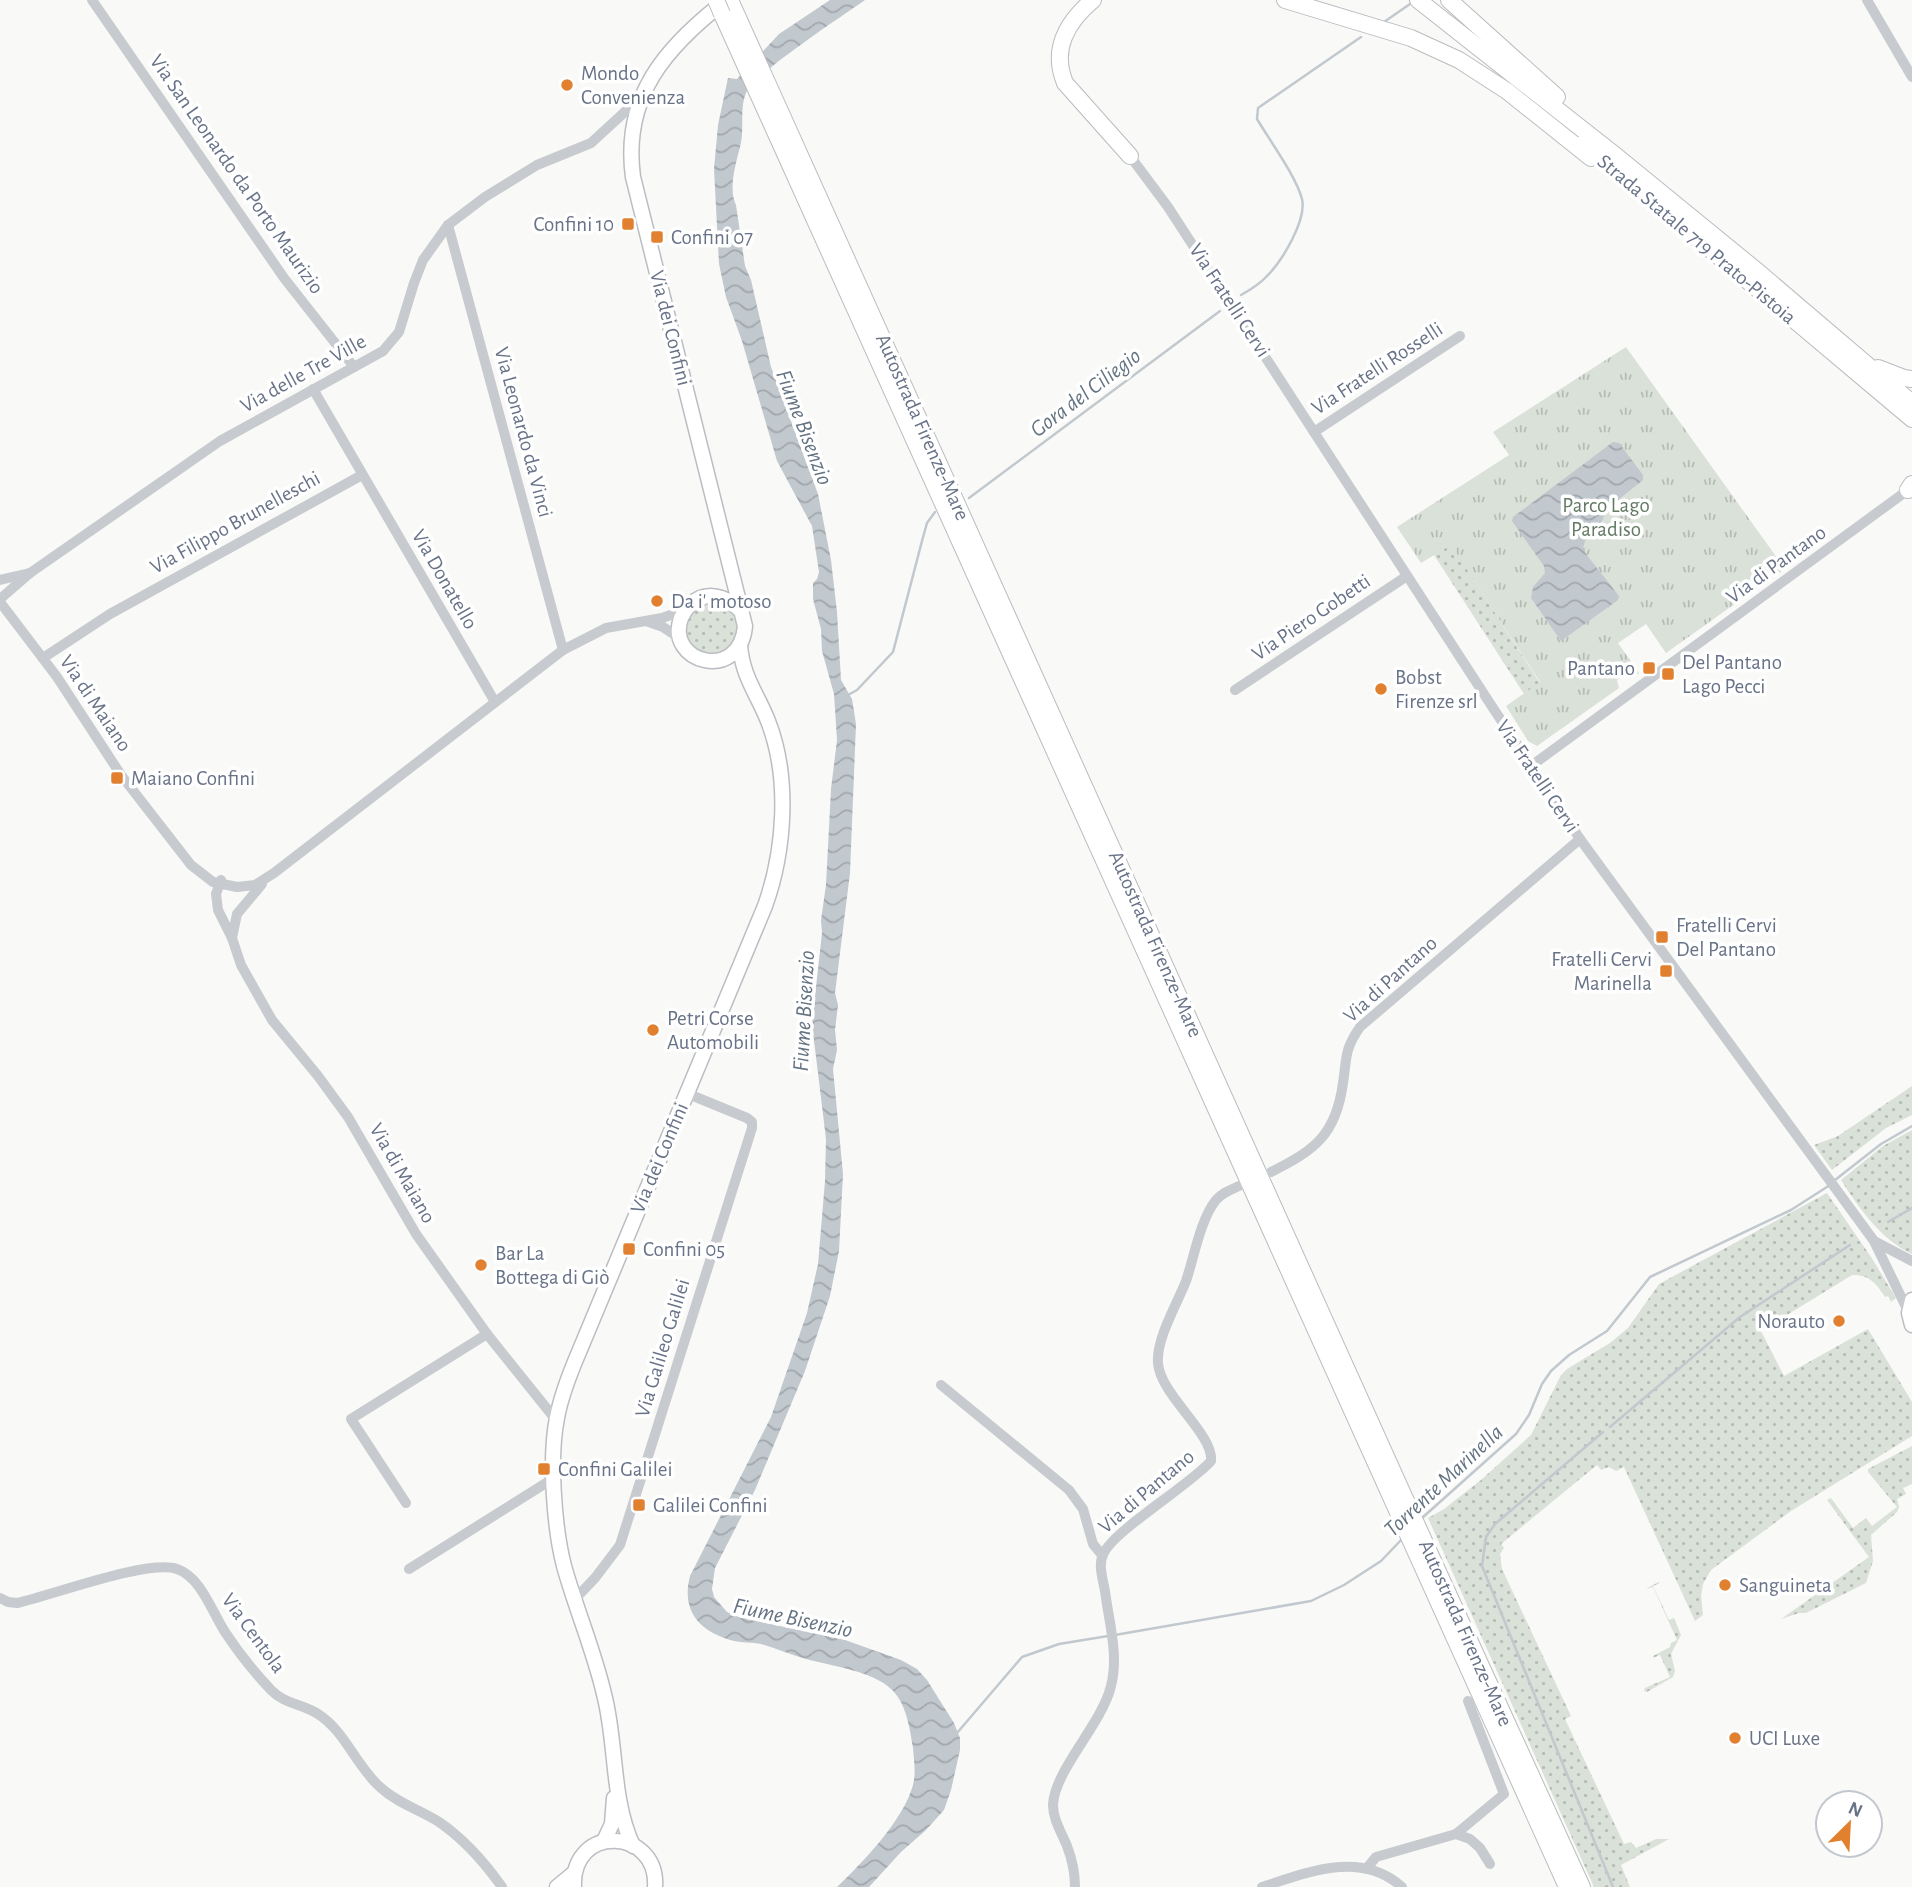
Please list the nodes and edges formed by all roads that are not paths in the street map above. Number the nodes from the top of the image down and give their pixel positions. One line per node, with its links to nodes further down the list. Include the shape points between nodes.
1 (92, 0): 16 (street, Via San Leonardo da Porto Maurizio, via 284,278)
2 (1093, 0): 11 (highway, via 1066,32 1058,54 1061,73)
3 (1285, 0): 12 (highway, via 1410,38 1459,60 1507,91 1586,156)
4 (1418, 0): 12 (highway, Strada Statale 719 Prato-Pistoia)
5 (1449, 0): 12 (highway, via 1597,130)
6 (1867, 0): 8 (street)
7 (725, 4): 9 (highway, Autostrada Firenze-Mare); 10 (main road, Via dei Confini, via 672,48)
8 (1912, 77)
9 (762, 84): 62 (highway, Autostrada Firenze-Mare, via 1402,1522); 62 (highway, Autostrada Firenze-Mare, via 1410,1507)
10 (642, 96): 13 (street, Via delle Tre Ville, via 591,144 527,171); 26 (main road, Via dei Confini, via 631,143 633,177)
11 (1130, 156): 23 (street, Via Fratelli Cervi)
12 (1614, 162): 15 (highway, Strada Statale 719 Prato-Pistoia); 20 (highway, Strada Statale 719 Prato-Pistoia)
13 (448, 225): 16 (street, Via delle Tre Ville, via 420,268 396,338); 37 (street, Via Leonardo da Vinci)
14 (1460, 336): 23 (street, Via Fratelli Rosselli)
15 (1863, 361): 17 (highway); 19 (highway, Strada Statale 719 Prato-Pistoia)
16 (354, 367): 18 (street, Via delle Tre Ville)
17 (1912, 379)
18 (313, 389): 24 (street); 27 (street, Via delle Tre Ville, via 220,441)
19 (1912, 402)
20 (1895, 405): 21 (highway, Strada Statale 719 Prato-Pistoia); 22 (highway)
21 (1912, 419)
22 (1912, 430)
23 (1314, 432): 28 (street, Via Fratelli Cervi)
24 (362, 475): 38 (street, Via Filippo Brunelleschi, via 110,614); 41 (street, Via Donatello)
25 (1911, 487): 43 (street, Via di Pantano)
26 (729, 560): 30 (main road, via 723,582); 33 (main road, Via dei Confini)
27 (30, 573): 29 (street); 31 (street, Via delle Tre Ville)
28 (1407, 576): 40 (street, Via Piero Gobetti); 43 (street, Via Fratelli Cervi)
29 (0, 580)
30 (709, 596): 32 (main road); 33 (main road, via 729,601)
31 (0, 600): 38 (street, Via di Maiano)
32 (685, 610): 34 (street); 35 (main road)
33 (740, 610): 36 (main road, Via dei Confini, via 745,626)
34 (643, 621): 35 (street); 37 (street, via 595,632)
35 (681, 639): 39 (main road, Via dei Confini, via 696,657)
36 (740, 646): 39 (main road); 42 (main road, Via dei Confini, via 744,673)
37 (563, 650): 41 (street)
38 (43, 658): 46 (street, Via di Maiano, via 121,775 185,859)
39 (718, 662): 42 (main road, Via dei Confini, via 743,682)
40 (1235, 690)
41 (495, 702): 45 (street)
42 (763, 710): 50 (main road, Via dei Confini, via 776,746 782,803 775,870 765,906)
43 (1531, 765): 44 (street, Via Fratelli Cervi)
44 (1580, 839): 51 (street, Via di Pantano, via 1360,1027 1349,1044 1340,1101 1324,1136 1311,1150); 53 (street, Via Fratelli Cervi)
45 (268, 877): 46 (street, via 223,879); 47 (street, Via di Maiano, via 255,885); 48 (street)
46 (218, 884): 47 (street, Via di Maiano); 49 (street, Via di Maiano, via 217,908)
47 (237, 887): 48 (street)
48 (237, 914): 49 (street)
49 (232, 938): 56 (street, Via di Maiano, via 241,965 272,1020 348,1118 416,1234)
50 (686, 1093): 58 (main road, Via dei Confini, via 579,1352); 65 (street, Via Galileo Galilei, via 747,1118 752,1128 620,1545)
51 (1271, 1172)
52 (1238, 1186): 61 (street, Via di Pantano, via 1216,1200 1209,1213 1161,1342 1158,1363 1163,1380 1191,1419 1211,1461 1114,1540)
53 (1874, 1241): 54 (street, Via Fratelli Cervi); 55 (street, Via Fratelli Cervi)
54 (1912, 1261)
55 (1911, 1313)
56 (487, 1334): 58 (street, Via di Maiano); 60 (street, via 351,1419)
57 (942, 1385): 61 (street, via 1069,1490 1083,1509 1093,1544)
58 (556, 1420): 59 (main road, Via dei Confini)
59 (554, 1478): 63 (street); 65 (main road, Via dei Confini, via 563,1562)
60 (406, 1503)
61 (1102, 1555): 77 (street, Via di Pantano, via 1115,1650 1111,1687 1053,1804)
62 (1425, 1559): 80 (highway, Autostrada Firenze-Mare); 81 (highway, Autostrada Firenze-Mare)
63 (409, 1569)
64 (0, 1598): 74 (street, Via Centola, via 17,1603 160,1567 184,1572 273,1693 318,1714 377,1785 440,1823)
65 (574, 1600): 67 (main road, Via dei Confini, via 604,1694)
66 (1468, 1701): 68 (street, via 1504,1794)
67 (615, 1772): 69 (main road, Via dei Confini, via 613,1819); 70 (main road, Via dei Confini)
68 (1456, 1834): 71 (street, via 1470,1839); 72 (street, via 1376,1857)
69 (604, 1841): 70 (main road); 73 (main road, via 584,1853)
70 (634, 1846): 76 (main road, Via dei Confini, via 650,1862)
71 (1490, 1864)
72 (1367, 1868): 78 (street, via 1319,1869); 79 (street)
73 (574, 1880): 75 (main road)
74 (502, 1887)
75 (557, 1887)
76 (655, 1887)
77 (1075, 1887)
78 (1262, 1887)
79 (1402, 1887)
80 (1567, 1887)
81 (1582, 1887)

